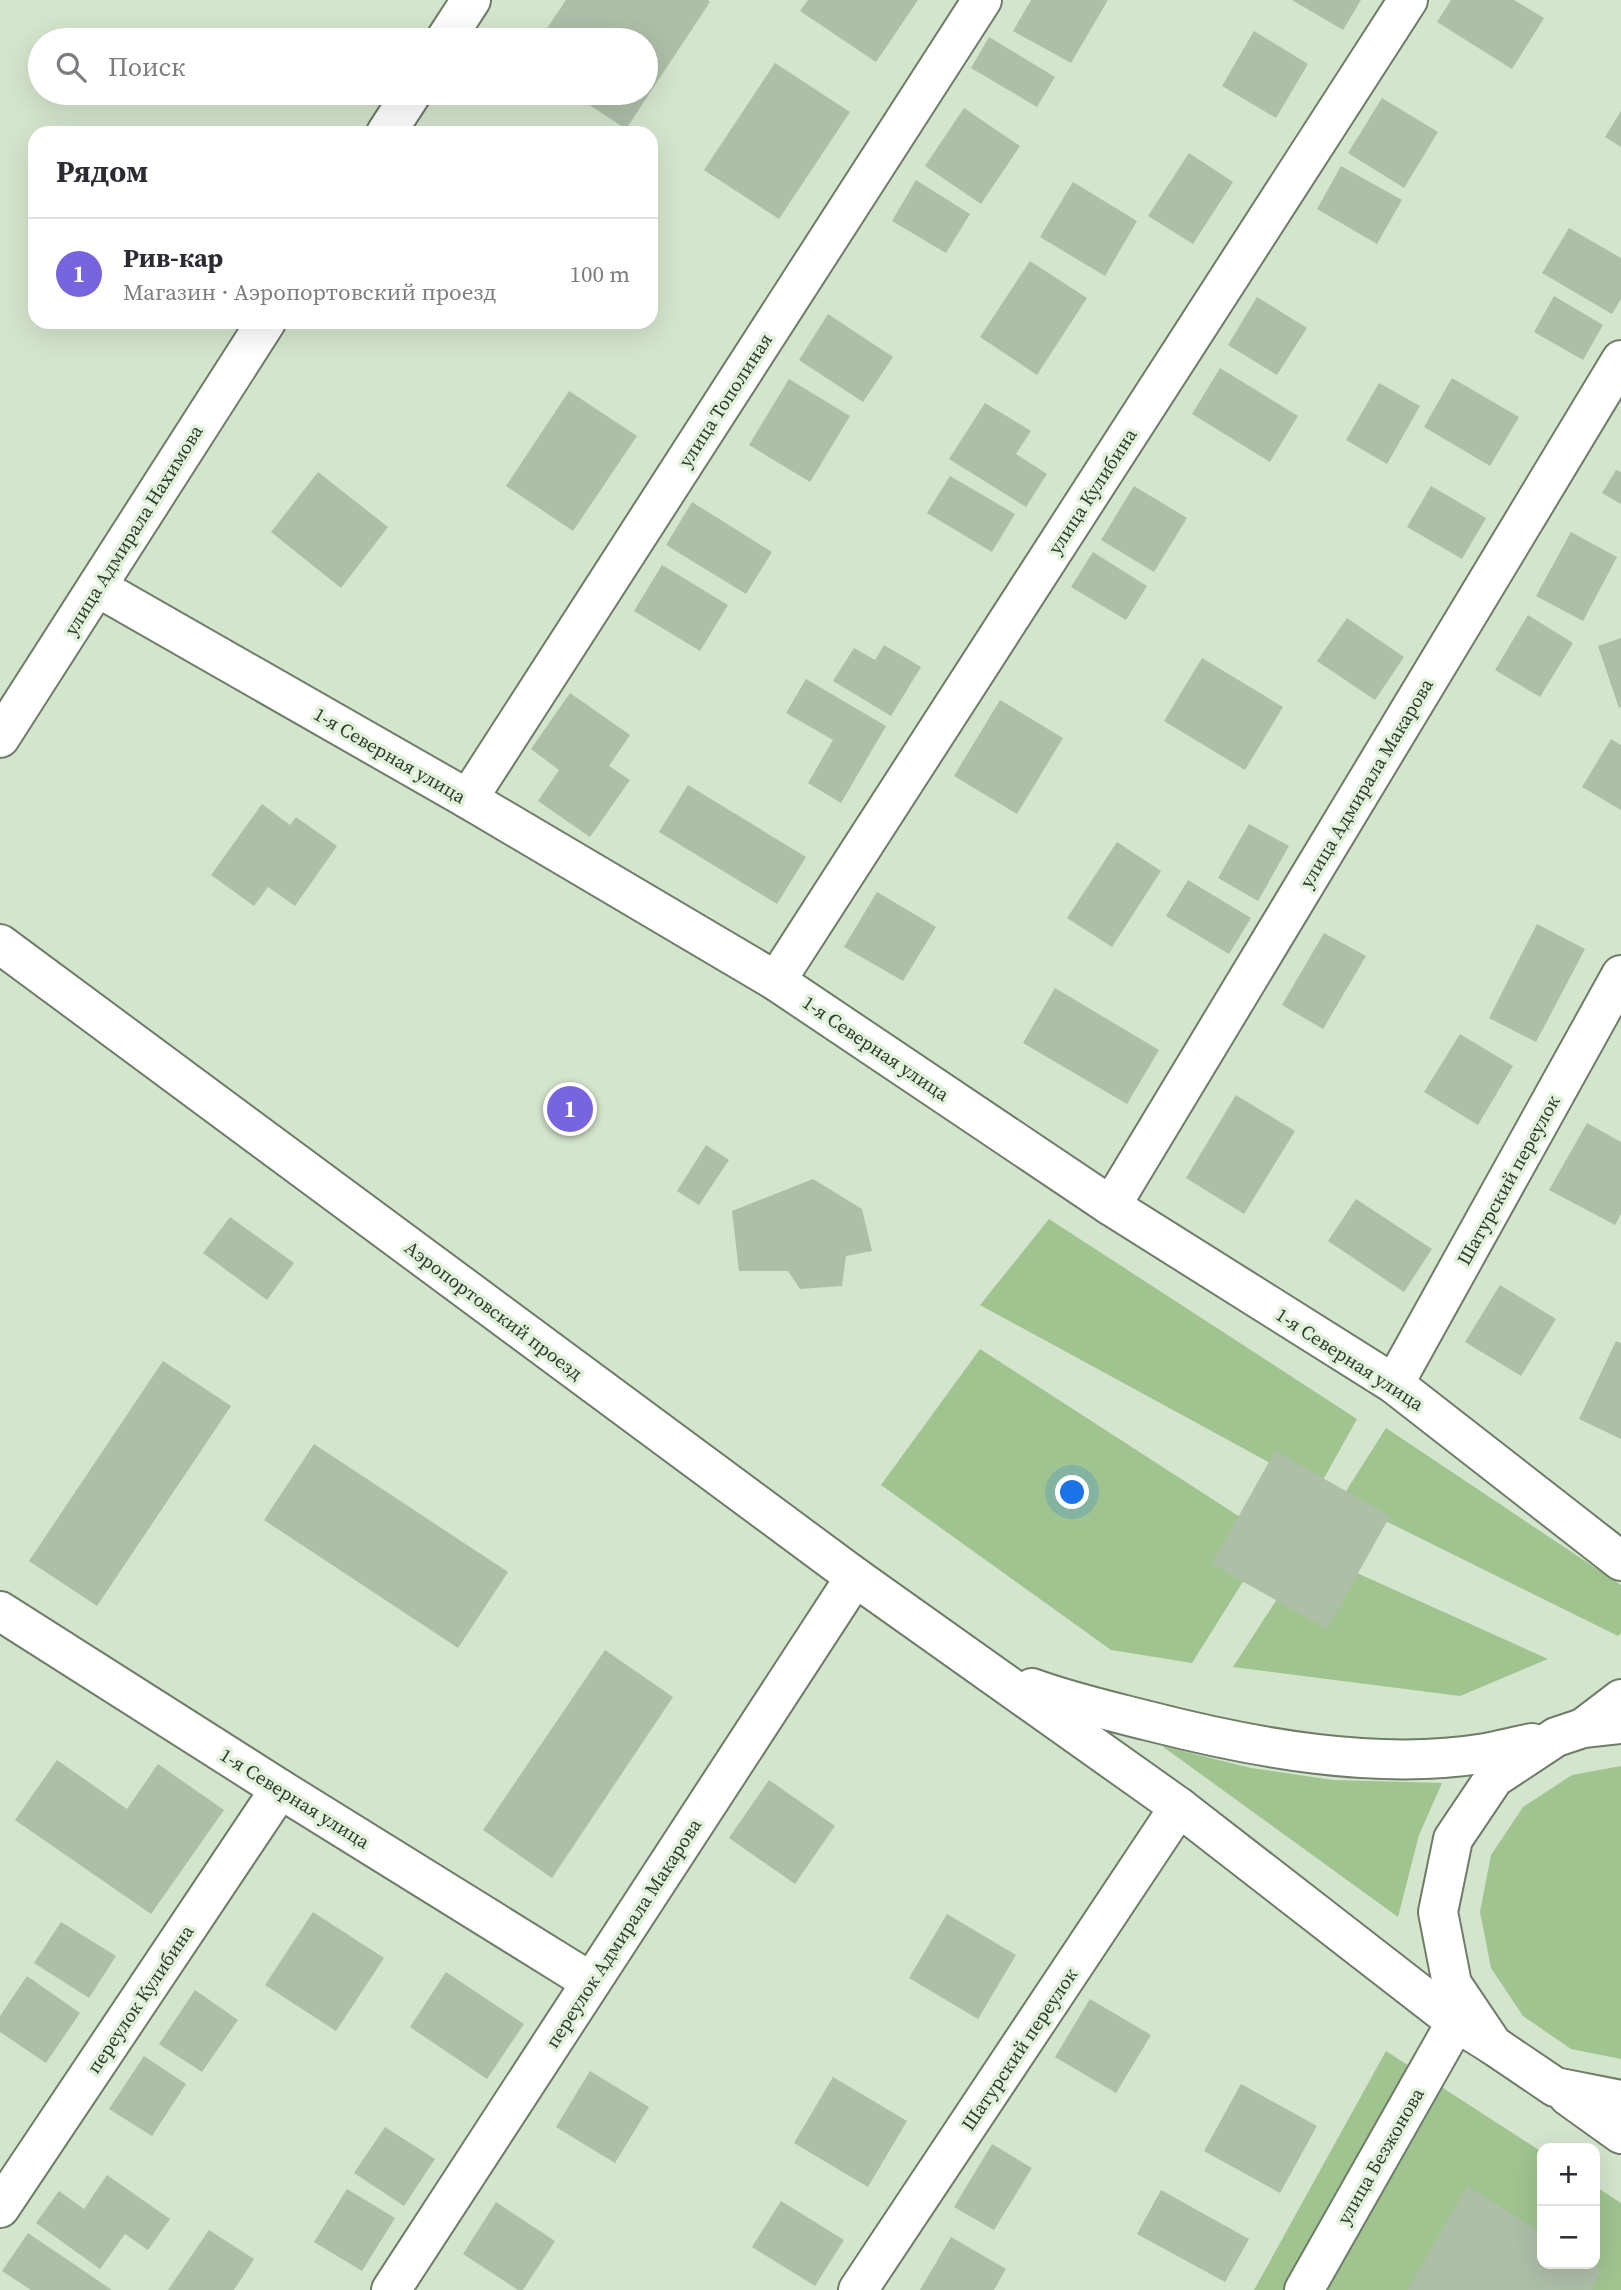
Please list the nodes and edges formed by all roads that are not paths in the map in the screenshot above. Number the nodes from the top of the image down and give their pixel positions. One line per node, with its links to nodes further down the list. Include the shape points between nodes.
1 (471, 0): 4 (street)
2 (982, 0): 11 (street, улица Тополиная)
3 (1408, 0): 14 (street, улица Кулибина)
4 (453, 28)
5 (404, 105): 6 (street)
6 (391, 126)
7 (262, 329): 9 (street, улица Адмирала Нахимова)
8 (1621, 360): 15 (street, улица Адмирала Макарова)
9 (97, 587): 10 (street, улица Адмирала Нахимова); 11 (street, 1-я Северная улица)
10 (0, 738)
11 (468, 799): 14 (street, 1-я Северная улица)
12 (0, 944): 18 (street, Аэропортовский проезд)
13 (1621, 975): 16 (street, Шатурский переулок)
14 (776, 981): 15 (street, 1-я Северная улица)
15 (1111, 1206): 16 (street, 1-я Северная улица)
16 (1394, 1384): 17 (street, 1-я Северная улица)
17 (1621, 1561)
18 (855, 1577): 20 (street, Аэропортовский проезд); 27 (street, переулок Адмирала Макарова)
19 (0, 1611): 24 (street, 1-я Северная улица)
20 (990, 1673): 23 (street, via 1061,1699 1274,1748 1429,1758 1485,1753); 25 (street, Аэропортовский проезд)
21 (1621, 1699): 23 (street)
22 (1621, 1724): 23 (street)
23 (1569, 1733): 26 (street, via 1494,1778 1453,1839)
24 (280, 1789): 27 (street, 1-я Северная улица); 33 (street, переулок Кулибина)
25 (1179, 1807): 28 (street, Аэропортовский проезд); 35 (street, Шатурский переулок)
26 (1438, 1912): 28 (street); 29 (street, via 1452,1984)
27 (591, 1982): 34 (street, переулок Адмирала Макарова)
28 (1457, 2022): 29 (street, Аэропортовский проезд); 36 (street, улица Безжонова)
29 (1493, 2045): 30 (street, Аэропортовский проезд)
30 (1555, 2087): 31 (street); 32 (street, Аэропортовский проезд)
31 (1621, 2100)
32 (1621, 2134)
33 (0, 2208)
34 (391, 2290)
35 (858, 2290)
36 (1304, 2290)

